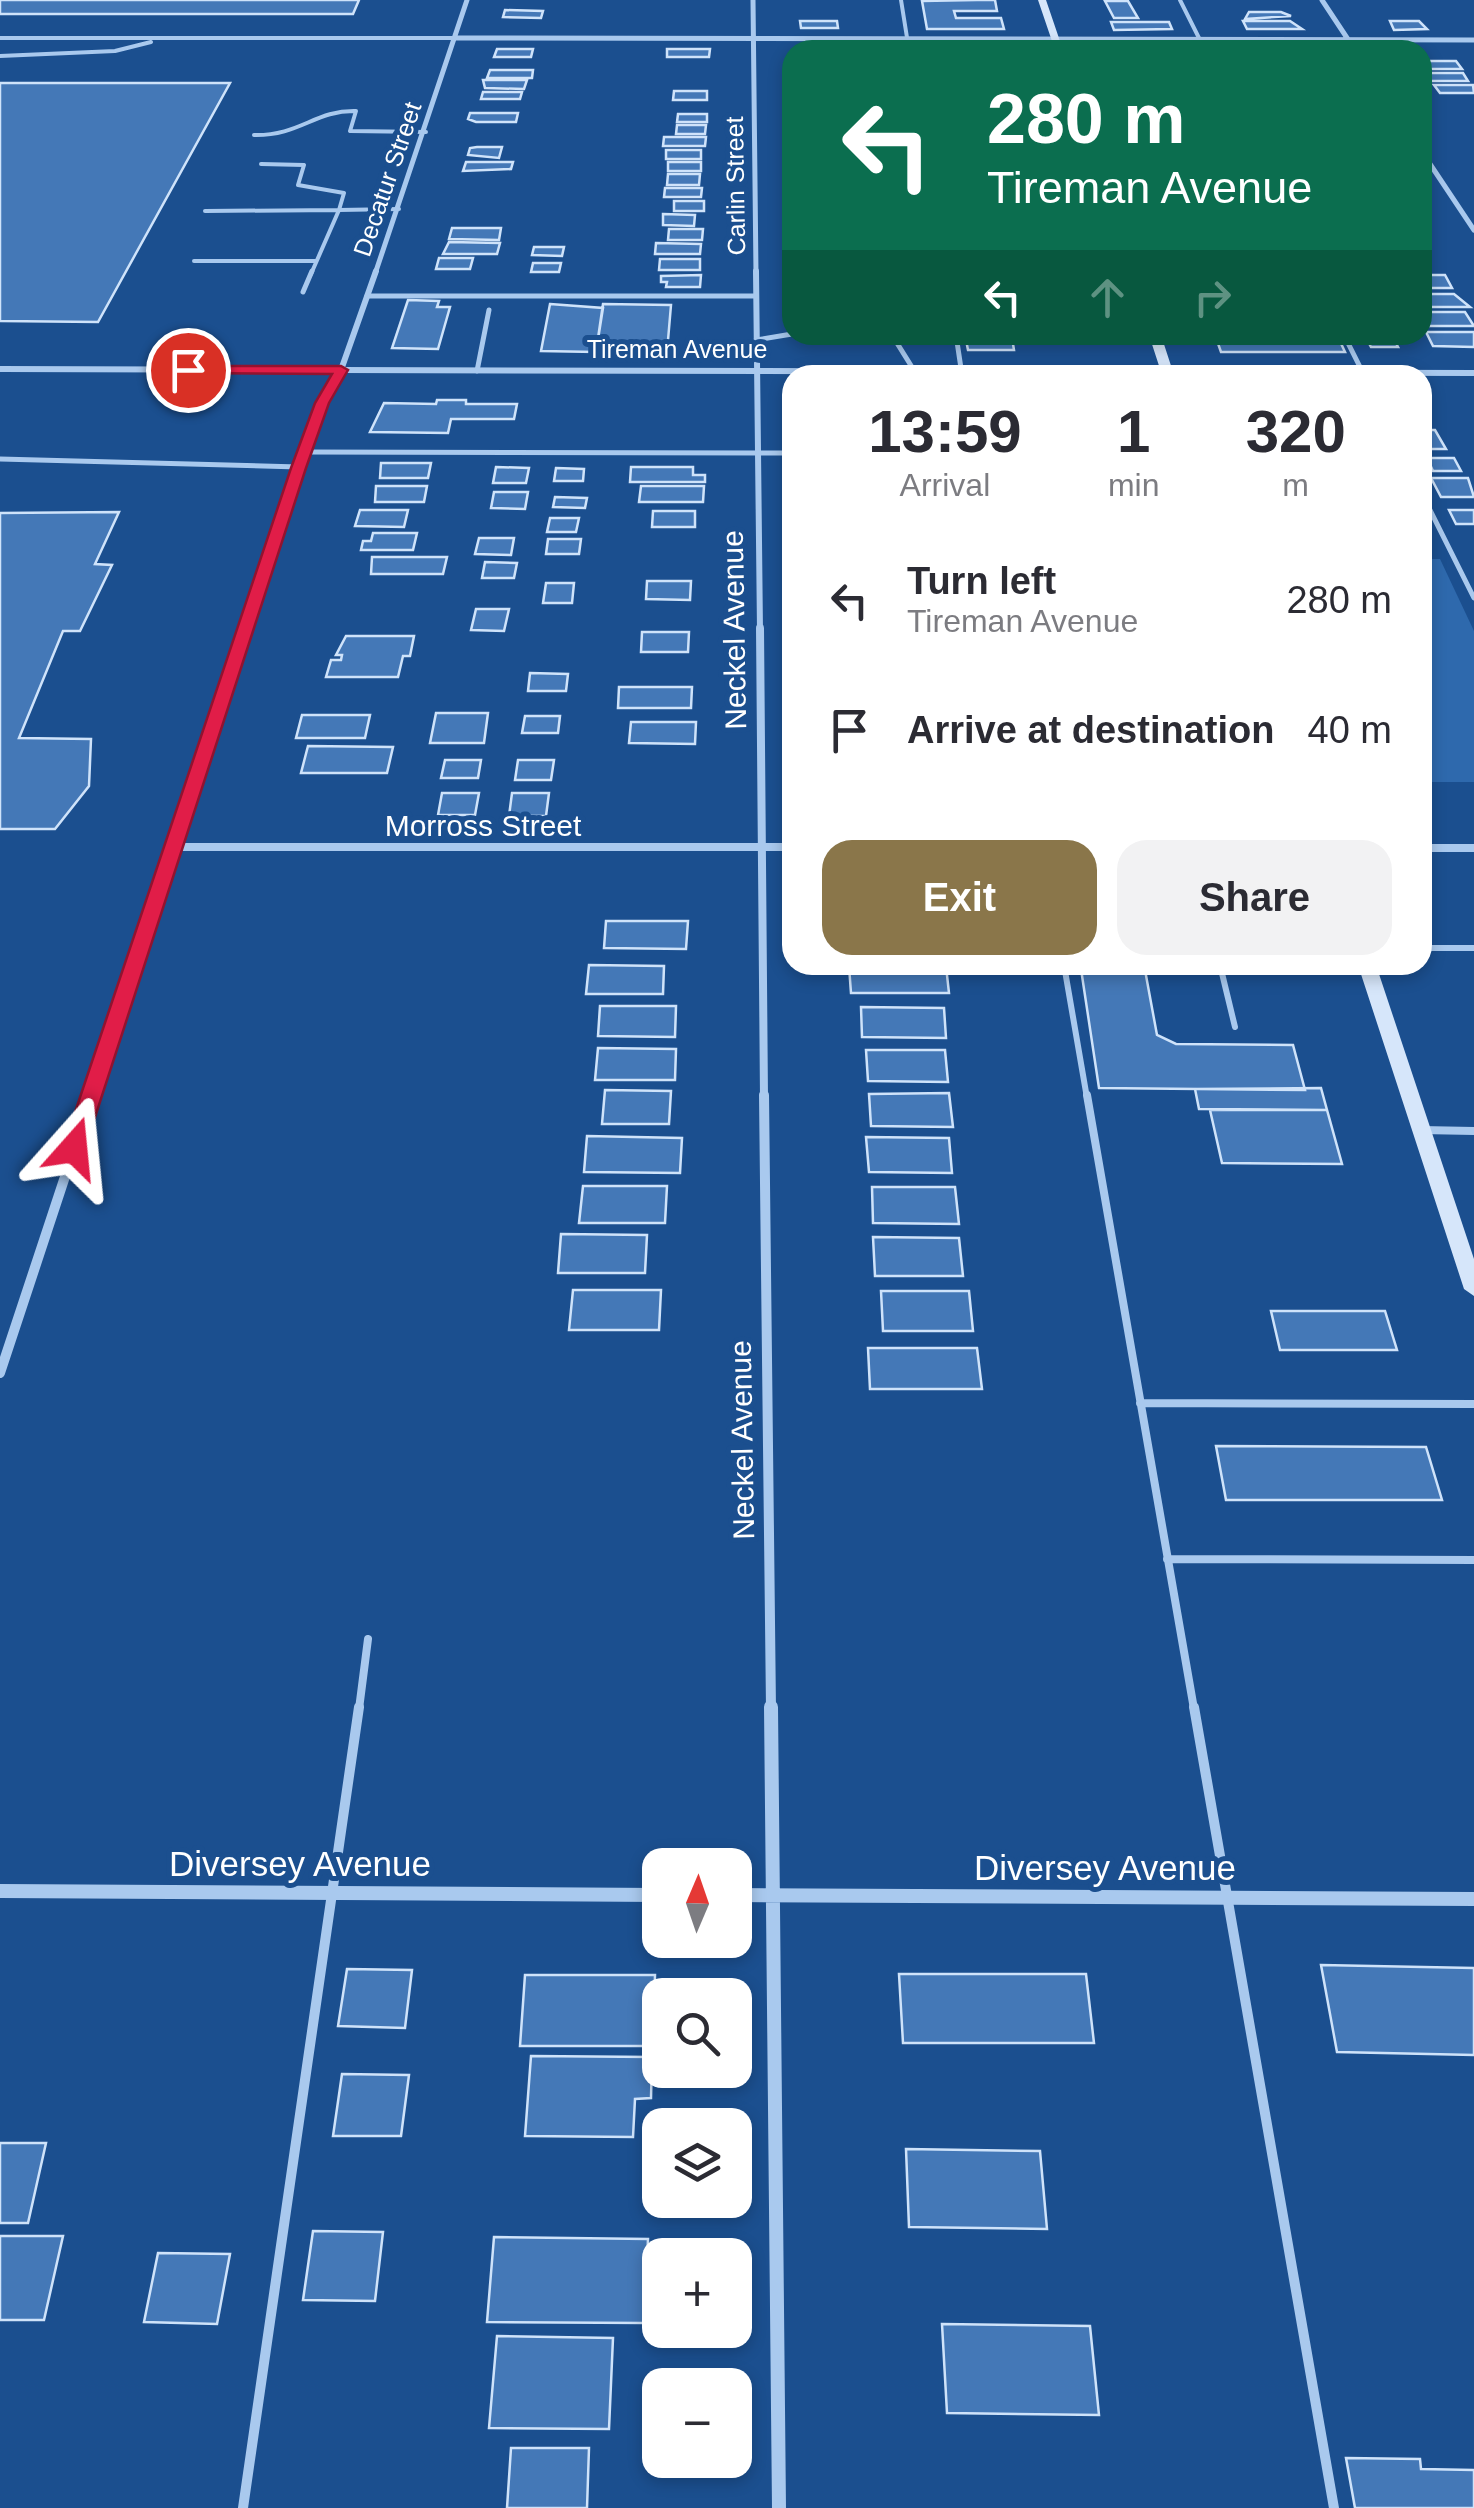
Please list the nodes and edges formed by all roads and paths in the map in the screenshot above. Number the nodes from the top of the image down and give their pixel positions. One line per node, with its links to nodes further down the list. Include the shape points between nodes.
1 (467, 0): 9 (street, Decatur Street)
2 (753, 0): 10 (street, Carlin Street)
3 (901, 0): 11 (lane)
4 (1042, 0): 13 (main road)
5 (1180, 0): 14 (lane)
6 (1322, 0): 15 (street)
7 (0, 38): 8 (lane)
8 (165, 38): 9 (lane); 17 (lane, via 115,51)
9 (455, 38): 10 (street); 18 (street, Decatur Street)
10 (753, 39): 11 (street); 30 (street, Carlin Street)
11 (907, 39): 12 (street)
12 (932, 40)
13 (1056, 40)
14 (1200, 40): 15 (street)
15 (1348, 40): 16 (street)
16 (1474, 40)
17 (0, 56)
18 (426, 132): 19 (lane, via 350,132 356,111 337,110 294,132); 22 (street, Decatur Street)
19 (254, 135)
20 (261, 164): 23 (lane, via 304,165 298,185 344,193)
21 (1432, 167): 25 (street)
22 (398, 209): 23 (lane); 29 (street, Decatur Street)
23 (339, 210): 24 (lane); 27 (lane)
24 (205, 211)
25 (1474, 230)
26 (194, 261): 27 (lane)
27 (315, 261): 28 (lane)
28 (303, 292)
29 (368, 296): 30 (lane); 35 (street, Decatur Street)
30 (756, 296): 33 (street, Carlin Street)
31 (490, 310): 36 (lane)
32 (782, 336): 33 (lane)
33 (756, 340): 37 (street, Carlin Street)
34 (0, 369): 35 (street, Tireman Avenue)
35 (341, 370): 36 (street, Tireman Avenue); 41 (street, Decatur Street)
36 (476, 371): 37 (street, Tireman Avenue)
37 (756, 372): 38 (street, Tireman Avenue); 42 (street, Neckel Avenue)
38 (782, 372)
39 (1432, 373): 40 (street, Tireman Avenue)
40 (1474, 373)
41 (304, 452): 42 (lane); 45 (street, Decatur Street)
42 (758, 453): 43 (lane); 49 (street, Neckel Avenue)
43 (782, 453)
44 (0, 459): 45 (lane)
45 (298, 468): 48 (street, Decatur Street)
46 (1432, 514): 47 (lane)
47 (1474, 598)
48 (174, 848): 49 (street, Morross Street); 62 (street, Decatur Street)
49 (761, 848): 50 (street, Morross Street); 72 (street, Neckel Avenue)
50 (782, 848)
51 (1432, 848): 52 (street)
52 (1474, 848)
53 (1432, 948): 54 (lane)
54 (1474, 948)
55 (1066, 975): 63 (lane)
56 (1222, 975): 58 (lane)
57 (1369, 975): 59 (main road)
58 (1235, 1027)
59 (1421, 1130): 60 (lane); 61 (main road)
60 (1474, 1131)
61 (1474, 1289)
62 (0, 1373)
63 (1140, 1402): 64 (lane); 65 (lane)
64 (1474, 1404)
65 (1167, 1559): 66 (lane); 73 (lane)
66 (1474, 1560)
67 (368, 1638): 69 (lane)
68 (0, 1891): 69 (street, Diversey Avenue)
69 (336, 1893): 70 (street, Diversey Avenue); 75 (lane)
70 (642, 1895)
71 (752, 1896): 72 (street, Diversey Avenue)
72 (772, 1896): 73 (street, Diversey Avenue); 76 (street, Neckel Avenue)
73 (1226, 1898): 74 (street, Diversey Avenue); 77 (lane)
74 (1474, 1899)
75 (243, 2508)
76 (779, 2508)
77 (1334, 2508)

